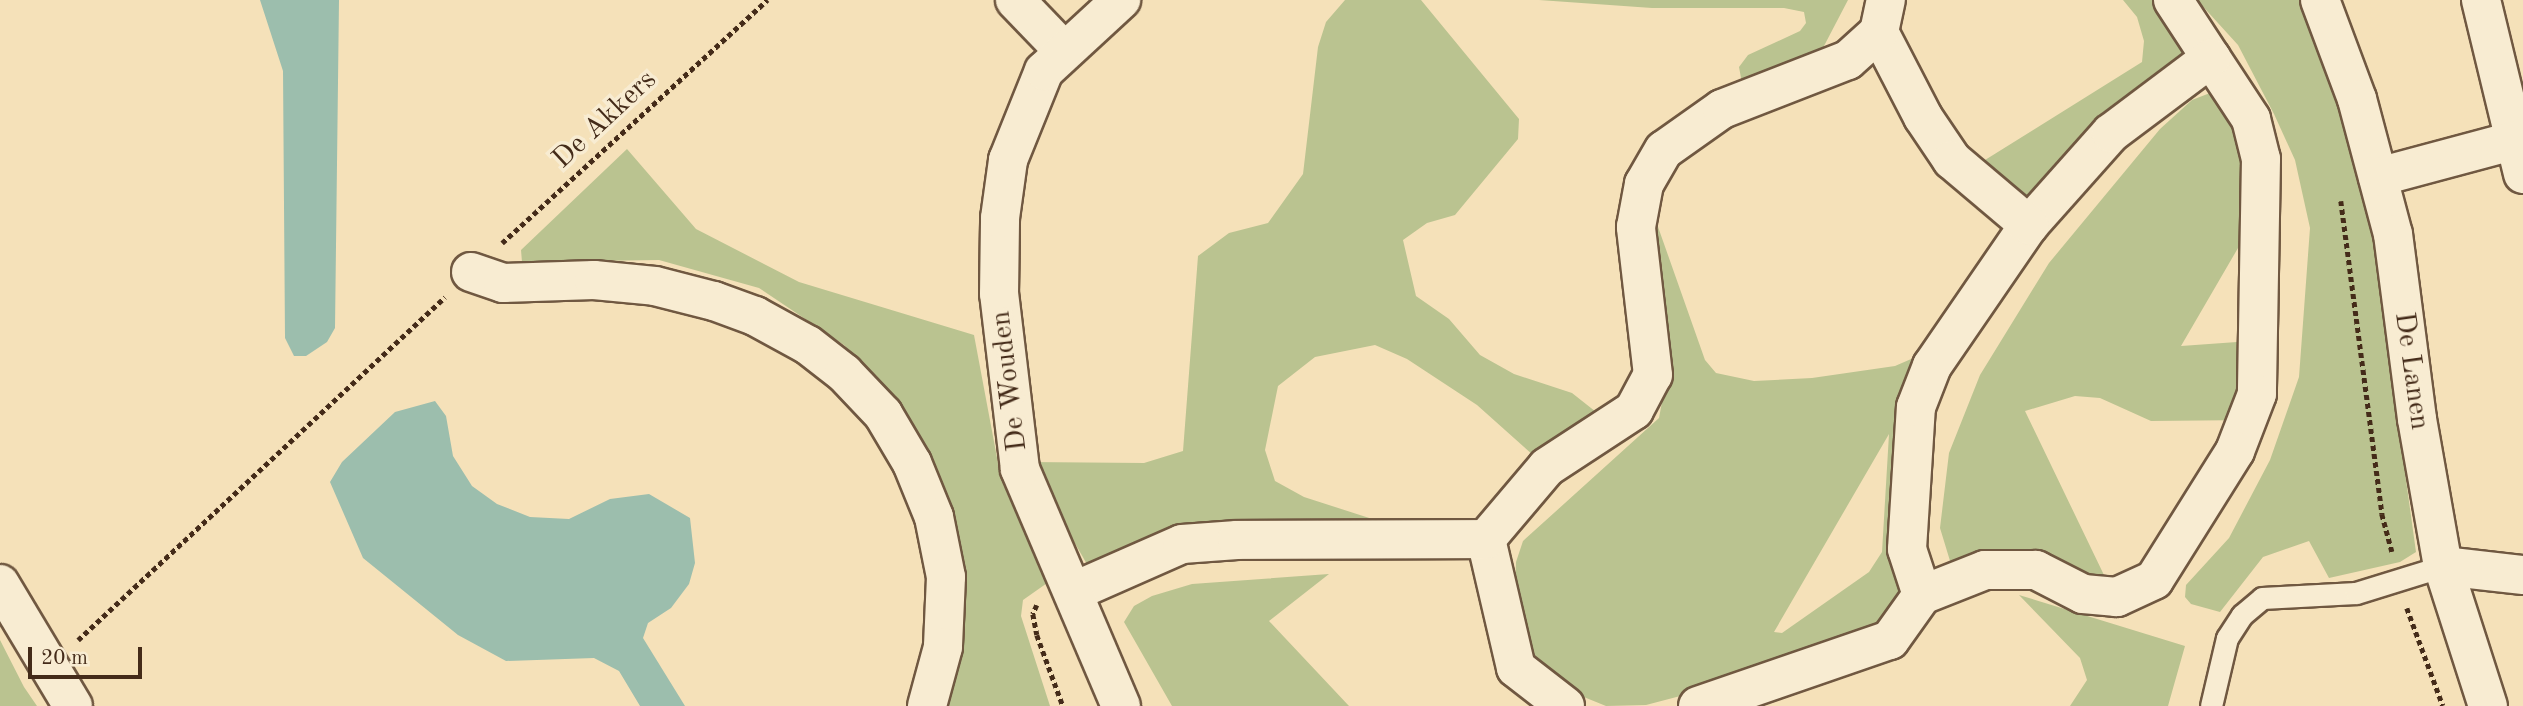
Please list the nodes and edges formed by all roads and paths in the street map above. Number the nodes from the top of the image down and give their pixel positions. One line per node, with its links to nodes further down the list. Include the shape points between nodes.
1 (767, 0): 14 (path, De Akkers)
2 (1015, 0): 8 (street)
3 (1122, 0): 8 (street, De Wouden)
4 (2173, 0): 9 (street)
5 (2320, 0): 11 (street, De Lanen, via 2357,99)
6 (2481, 0): 10 (street)
7 (1883, 16): 13 (street, via 1923,117 1952,160); 15 (street, via 1848,61 1722,109 1664,150 1644,184 1636,227 1653,375 1634,410 1547,467)
8 (1064, 51): 20 (street, De Wouden, via 1044,71 1008,160 1000,218 999,294 1020,469)
9 (2211, 58): 13 (street, via 2111,133); 21 (street, via 2251,119 2260,159 2257,394 2235,451 2154,580 2117,597 2083,594 2036,570 1985,570)
10 (2519, 157): 11 (street)
11 (2378, 177): 16 (street, De Lanen, via 2393,234 2417,419)
12 (2340, 197): 18 (path, via 2382,514)
13 (2029, 225): 21 (street, via 1932,366 1916,407 1907,549)
14 (471, 272): 22 (path, De Akkers); 24 (street, via 503,283 594,280 655,286 714,301 755,316 808,345 844,373 883,414 912,463 934,517 946,577 943,647)
15 (1486, 539): 20 (street, via 1182,544); 26 (street, via 1516,668)
16 (2443, 566): 17 (street); 18 (lane); 30 (street, De Lanen, via 2465,647)
17 (2523, 575)
18 (2399, 579): 28 (lane, via 2356,593 2262,598 2242,615 2228,638); 29 (path)
19 (0, 584): 22 (street)
20 (1075, 591): 25 (street, De Wouden)
21 (1922, 596): 27 (street, via 1890,640)
22 (50, 667): 23 (street)
23 (73, 706)
24 (927, 706)
25 (1121, 706)
26 (1565, 706)
27 (1699, 706)
28 (2211, 706)
29 (2444, 706)
30 (2488, 706)

